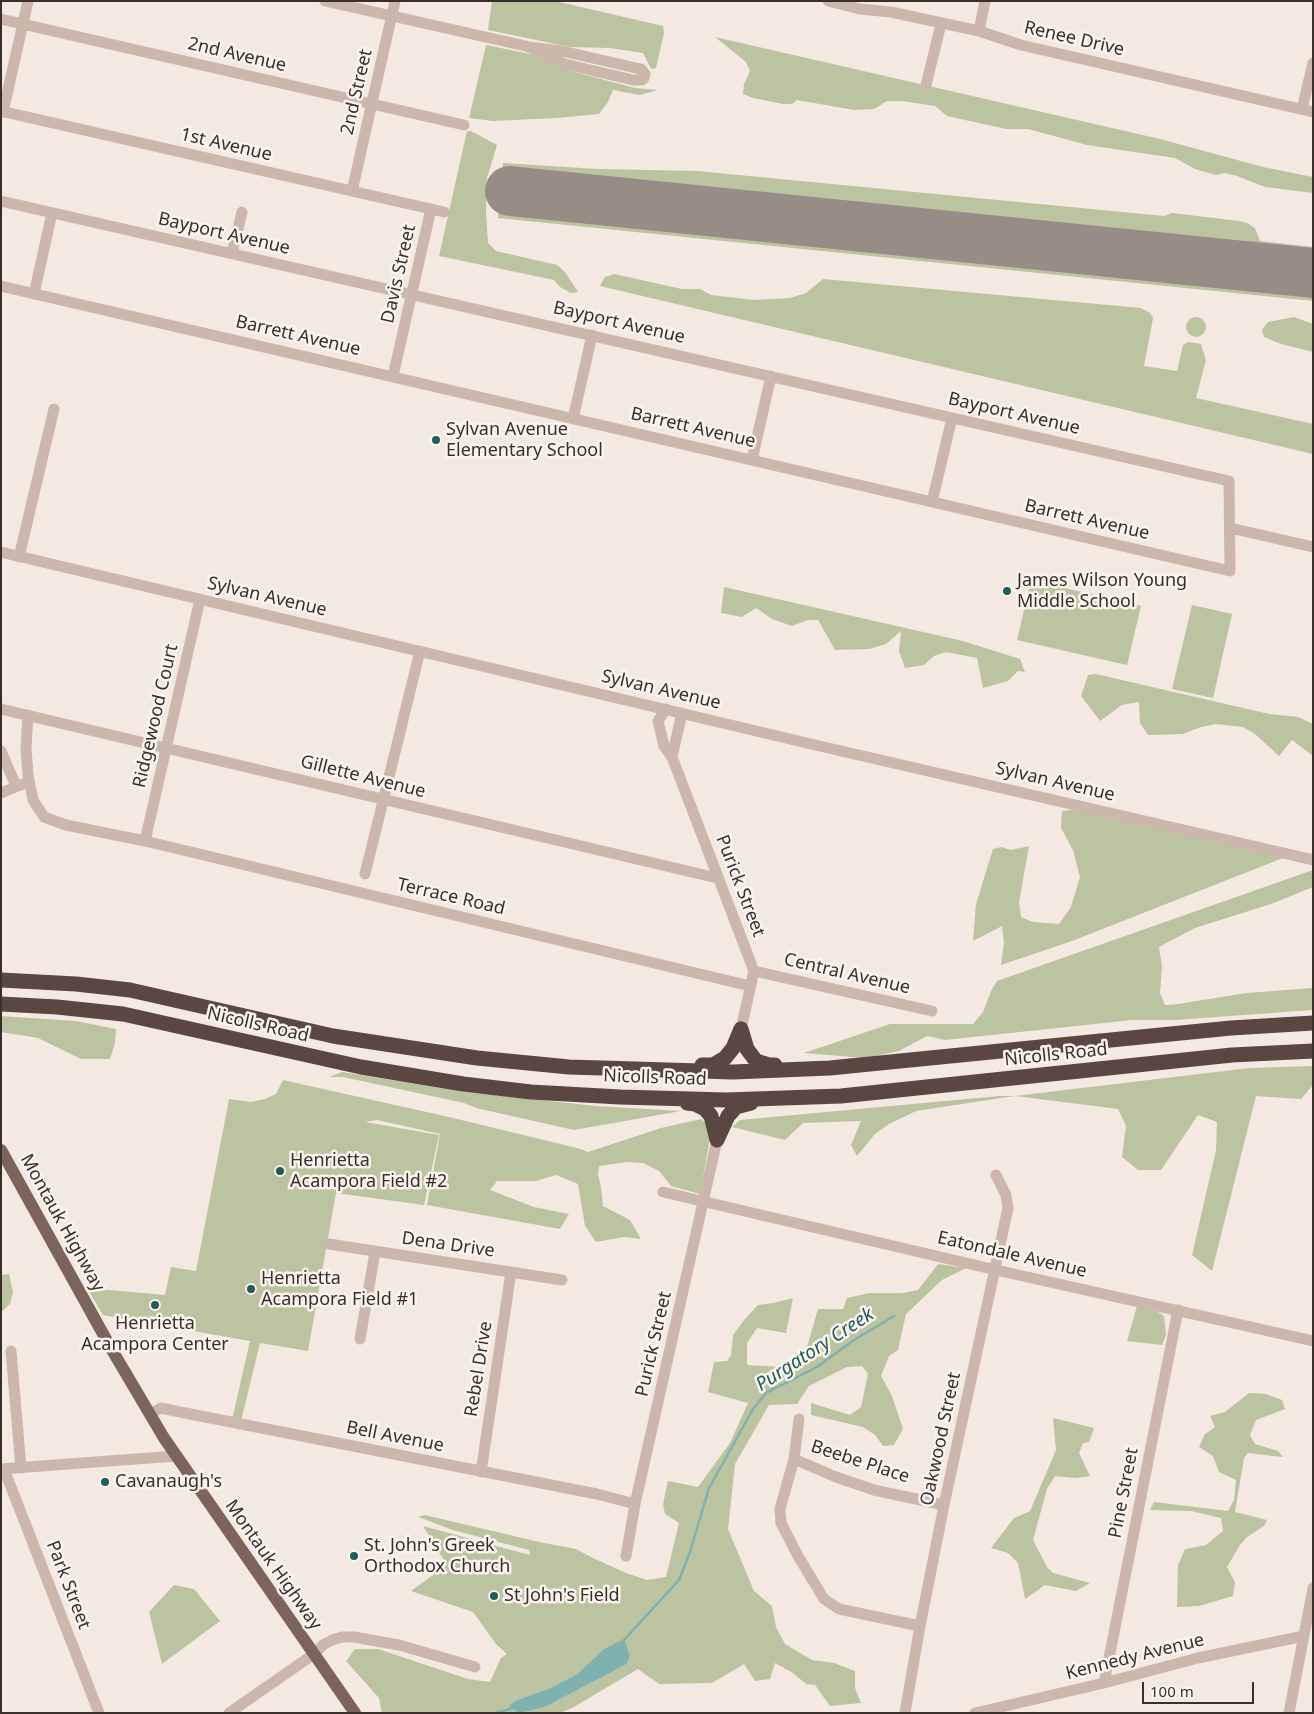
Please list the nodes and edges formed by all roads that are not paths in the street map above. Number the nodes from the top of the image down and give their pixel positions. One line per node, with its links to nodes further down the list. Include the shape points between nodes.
1 (28, 1): 8 (street)
2 (325, 1): 6 (street)
3 (395, 1): 6 (street, 2nd Street)
4 (828, 1): 9 (street, Renee Drive)
5 (985, 1): 10 (street)
6 (392, 15): 11 (street); 14 (street, 2nd Street)
7 (1, 19): 8 (street, 2nd Avenue)
8 (22, 24): 14 (street, 2nd Avenue); 16 (street)
9 (942, 24): 10 (street, Renee Drive); 13 (street)
10 (979, 31): 15 (street, Renee Drive, via 1020,45)
11 (529, 47): 11 (street, via 565,64 633,80 644,78 641,69)
12 (1313, 63): 15 (street)
13 (926, 85)
14 (372, 104): 17 (street, 2nd Avenue); 18 (street, 2nd Street)
15 (1307, 110)
16 (2, 111): 18 (street, 1st Avenue)
17 (464, 125)
18 (352, 191): 20 (street, 1st Avenue)
19 (1, 201): 23 (street, Bayport Avenue)
20 (432, 209): 22 (street, 1st Avenue); 27 (street, Davis Street)
21 (242, 212): 24 (street)
22 (444, 212)
23 (52, 213): 24 (street, Bayport Avenue); 26 (street)
24 (232, 253): 27 (street, Bayport Avenue)
25 (1, 286): 26 (street, Barrett Avenue)
26 (34, 294): 29 (street, Barrett Avenue)
27 (412, 295): 28 (street, Bayport Avenue); 29 (street, Davis Street)
28 (592, 335): 30 (street, Bayport Avenue); 33 (street)
29 (393, 376): 33 (street, Barrett Avenue)
30 (771, 376): 32 (street, Bayport Avenue); 34 (street)
31 (54, 409): 39 (street)
32 (952, 418): 35 (street); 36 (street, Bayport Avenue, via 1229,481)
33 (573, 419): 34 (street, Barrett Avenue)
34 (752, 460): 35 (street, Barrett Avenue)
35 (932, 502): 36 (street, Barrett Avenue, via 1230,571)
36 (1230, 528): 37 (street)
37 (1313, 547)
38 (1, 552): 39 (street, Sylvan Avenue)
39 (20, 557): 40 (street, Sylvan Avenue)
40 (200, 599): 41 (street, Sylvan Avenue); 46 (street, Ridgewood Court)
41 (420, 651): 43 (street, Sylvan Avenue); 52 (street)
42 (1, 709): 45 (street, Gillette Avenue)
43 (666, 709): 44 (street, Sylvan Avenue); 48 (street, Purick Street, via 658,721 664,746)
44 (682, 713): 48 (street); 54 (street, Sylvan Avenue)
45 (28, 715): 46 (street, Gillette Avenue); 49 (street)
46 (166, 747): 52 (street, Gillette Avenue); 53 (street, Ridgewood Court)
47 (1, 751): 50 (street)
48 (672, 757): 56 (street, Purick Street)
49 (29, 781): 50 (street); 53 (street, Terrace Road, via 33,800 44,817)
50 (16, 786): 51 (street)
51 (1, 793)
52 (382, 799): 55 (street); 56 (street, Gillette Avenue)
53 (145, 841): 59 (street, Terrace Road)
54 (1313, 860)
55 (365, 874)
56 (718, 878): 57 (street, Purick Street)
57 (754, 971): 59 (street); 61 (street, Central Avenue)
58 (1, 980): 68 (highway, Nicolls Road, via 130,990 333,1036 477,1058 569,1067)
59 (750, 986): 63 (street)
60 (1, 1004): 69 (highway, Nicolls Road, via 124,1014 361,1068 462,1084 531,1092)
61 (932, 1011)
62 (1313, 1023): 67 (highway, Nicolls Road, via 1231,1028)
63 (741, 1029): 67 (highway, via 747,1048 756,1061 769,1065 795,1064); 68 (highway, via 725,1058 712,1066 683,1066)
64 (1313, 1051): 65 (highway, Nicolls Road)
65 (1282, 1052): 66 (highway); 70 (highway, Nicolls Road, via 841,1096)
66 (1313, 1055)
67 (811, 1069): 68 (highway, Nicolls Road)
68 (677, 1070)
69 (655, 1098): 70 (highway, Nicolls Road); 71 (highway, via 695,1104 705,1109 711,1116)
70 (767, 1100): 71 (highway, via 736,1107 728,1116)
71 (718, 1140): 75 (street, Purick Street)
72 (1, 1150): 85 (main road, Montauk Highway)
73 (996, 1175): 78 (street, Oakwood Street, via 1006,1195 1008,1208)
74 (663, 1192): 75 (street, Eatondale Avenue)
75 (704, 1203): 78 (street, Eatondale Avenue); 92 (street, Purick Street)
76 (329, 1244): 77 (street, Dena Drive)
77 (375, 1252): 79 (street, Dena Drive); 82 (street)
78 (996, 1270): 81 (street, Eatondale Avenue); 93 (street, Oakwood Street)
79 (511, 1272): 80 (street, Dena Drive); 91 (street, Rebel Drive)
80 (562, 1280)
81 (1178, 1310): 83 (street, Eatondale Avenue); 100 (street, Pine Street)
82 (360, 1339)
83 (1313, 1341)
84 (11, 1351): 89 (street)
85 (150, 1414): 87 (main road, Montauk Highway); 91 (street, Bell Avenue, via 161,1408)
86 (799, 1419): 88 (street)
87 (176, 1456): 89 (street); 98 (main road, Montauk Highway)
88 (794, 1459): 93 (street, Beebe Place, via 874,1490); 96 (street, via 780,1509 781,1523 824,1599 840,1609)
89 (22, 1468): 90 (street)
90 (3, 1469): 101 (street, Park Street)
91 (481, 1472): 92 (street, Bell Avenue)
92 (635, 1504): 94 (street, Purick Street)
93 (944, 1505): 96 (street, Oakwood Street)
94 (626, 1556)
95 (1313, 1588): 97 (street)
96 (920, 1626): 104 (street, Oakwood Street)
97 (1304, 1636): 100 (street, Kennedy Avenue, via 1198,1658); 106 (street)
98 (314, 1654): 99 (street, via 332,1640 354,1637 399,1645); 102 (street); 103 (main road, Montauk Highway)
99 (475, 1667)
100 (1104, 1683): 105 (street, Kennedy Avenue)
101 (99, 1713)
102 (229, 1713)
103 (355, 1713)
104 (905, 1713)
105 (975, 1713)
106 (1289, 1713)

